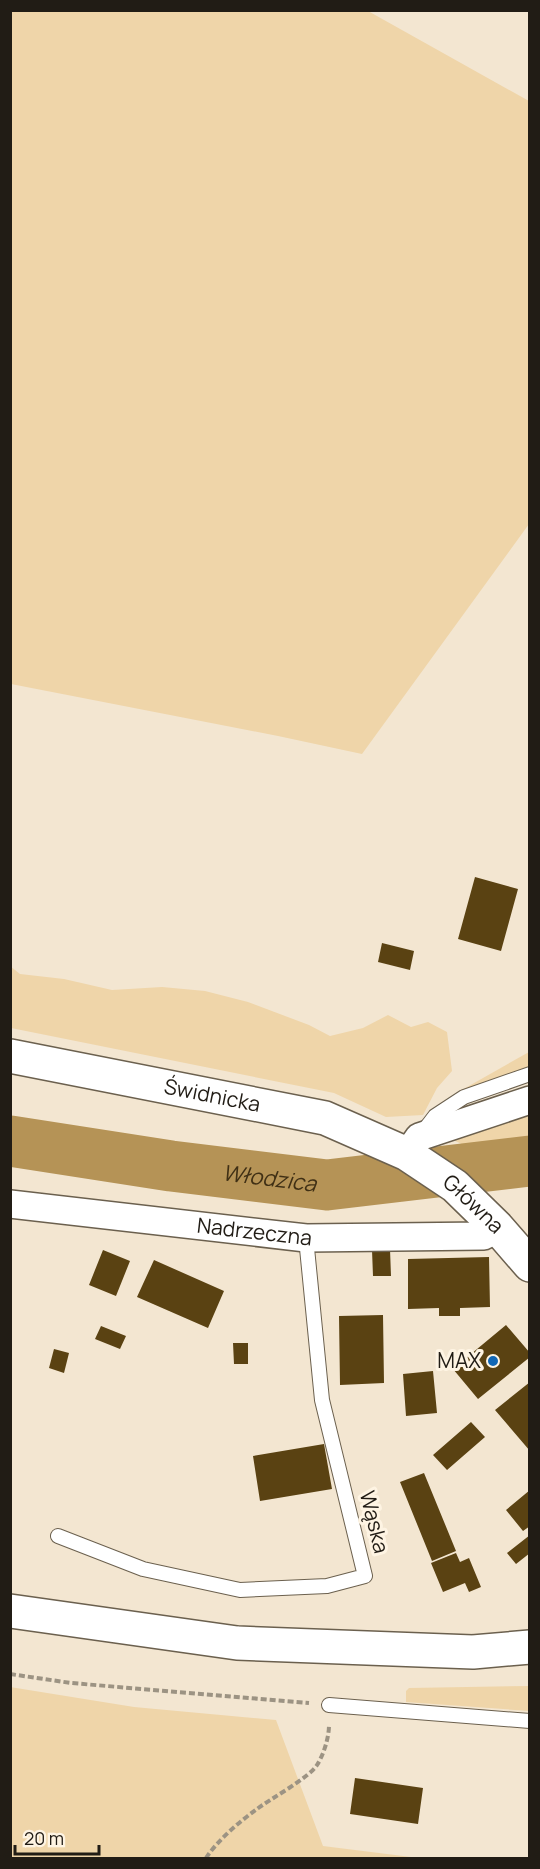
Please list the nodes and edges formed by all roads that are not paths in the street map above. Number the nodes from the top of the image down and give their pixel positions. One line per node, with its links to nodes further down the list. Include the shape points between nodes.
1 (10, 1056): 4 (street, Świdnicka, via 324,1118)
2 (530, 1074): 4 (lane, via 464,1097 435,1116)
3 (530, 1100): 4 (street)
4 (414, 1150): 6 (street, Główna)
5 (10, 1204): 7 (street, Nadrzeczna)
6 (497, 1227): 7 (street, Nadrzeczna, via 484,1236); 8 (street, Główna)
7 (306, 1238): 9 (lane, Wąska, via 322,1400 365,1576 327,1586 240,1590 143,1569)
8 (530, 1265)
9 (58, 1536)
10 (10, 1611): 11 (street, via 237,1642 473,1652)
11 (530, 1647)
12 (329, 1705): 13 (lane)
13 (530, 1721)

